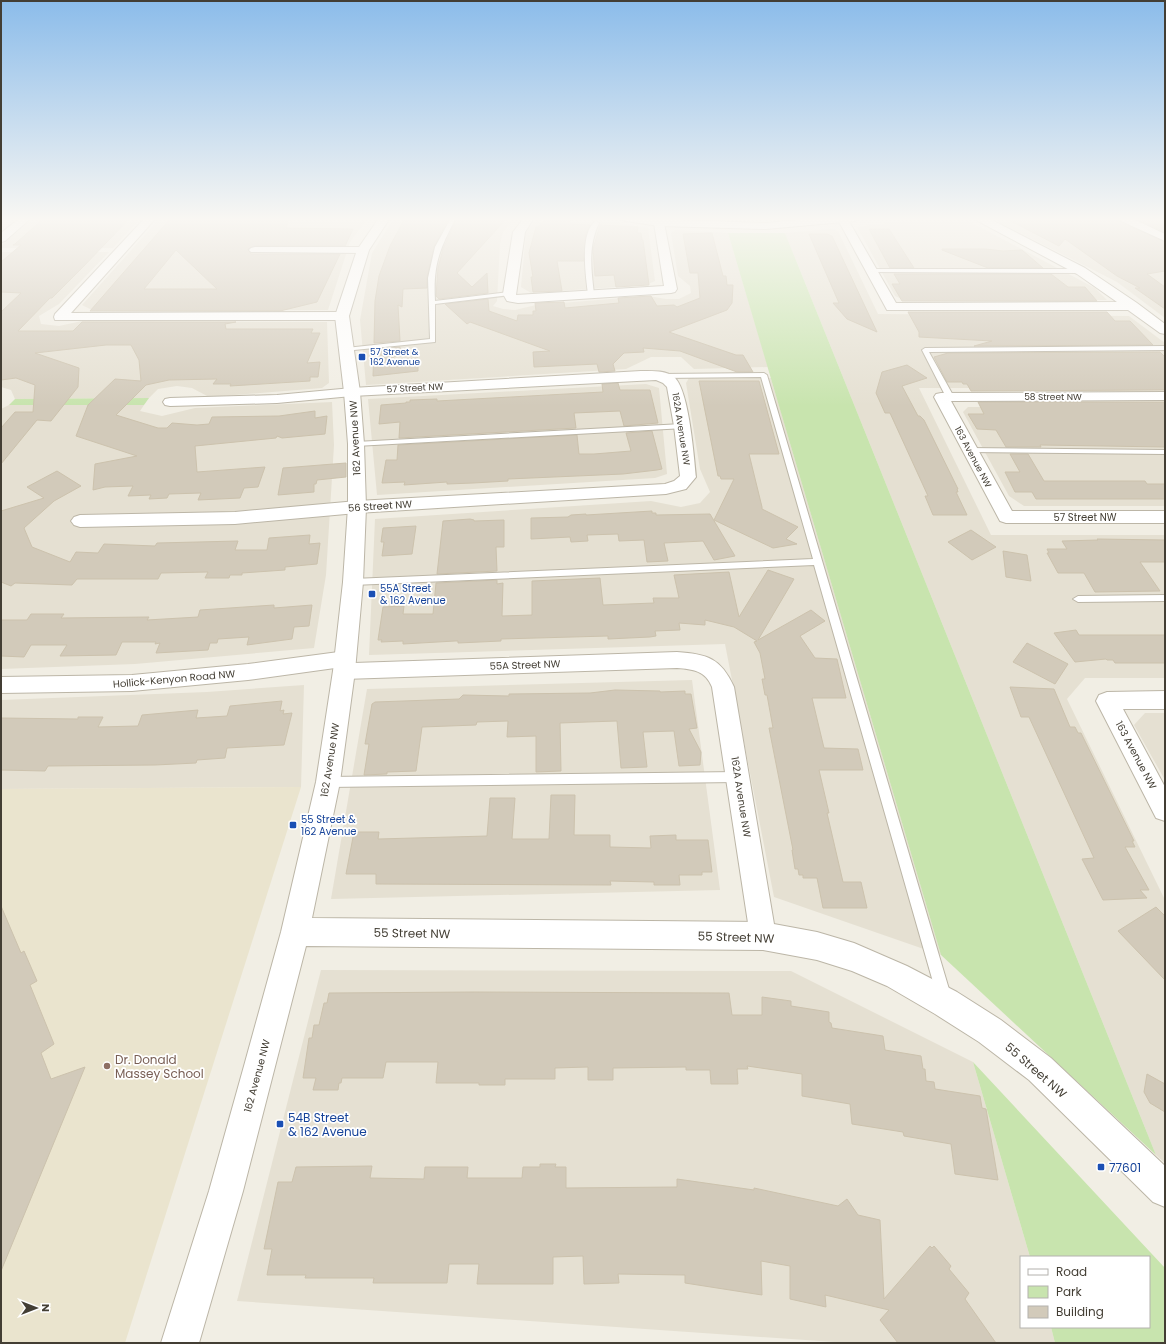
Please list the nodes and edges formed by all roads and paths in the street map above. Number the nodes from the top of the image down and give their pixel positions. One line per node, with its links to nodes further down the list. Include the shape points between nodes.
1 (93, 281): 13 (street, via 60,317)
2 (353, 281): 13 (street, 162 Avenue NW)
3 (431, 281): 11 (lane)
4 (514, 281): 10 (street)
5 (590, 281): 9 (lane)
6 (670, 281): 9 (street, via 671,288)
7 (877, 281): 12 (street, via 892,307)
8 (1095, 281): 12 (street)
9 (591, 294): 10 (street)
10 (513, 296): 11 (lane)
11 (432, 303): 16 (lane, via 433,341)
12 (1133, 306): 14 (street)
13 (342, 316): 16 (street, 162 Avenue NW)
14 (1165, 330)
15 (1165, 348): 20 (lane, via 925,350)
16 (346, 350): 18 (street, 162 Avenue NW)
17 (661, 376): 18 (street, 57 Street NW, via 641,375); 22 (street, 162A Avenue NW, via 671,381 674,387); 31 (lane, via 764,375)
18 (352, 392): 21 (street, 57 Street NW, via 277,399); 23 (street, 162 Avenue NW)
19 (1165, 396): 20 (street, 58 Street NW)
20 (946, 397): 24 (street, 163 Avenue NW)
21 (170, 402)
22 (682, 426): 23 (lane); 26 (street, 162A Avenue NW, via 688,477)
23 (356, 444): 27 (street, 162 Avenue NW)
24 (969, 450): 25 (lane); 28 (street, 163 Avenue NW)
25 (1165, 452)
26 (680, 485): 27 (street, 56 Street NW, via 655,490)
27 (357, 507): 30 (street, 56 Street NW, via 235,518); 32 (street, 162 Avenue NW)
28 (1006, 517): 29 (street, 57 Street NW)
29 (1165, 517)
30 (80, 521)
31 (818, 562): 32 (lane); 44 (lane)
32 (353, 582): 35 (street, 162 Avenue NW)
33 (1165, 598): 34 (lane)
34 (1078, 599)
35 (345, 665): 36 (street, 55A Street NW, via 677,660); 37 (street, Hollick-Kenyon Road NW, via 97,685); 40 (street, 162 Avenue NW)
36 (706, 665): 39 (street, 162A Avenue NW, via 714,670 724,687)
37 (1, 686)
38 (1165, 700): 41 (street, 163 Avenue NW, via 1107,701)
39 (738, 777): 40 (lane); 43 (street, 162A Avenue NW)
40 (328, 782): 42 (street, 162 Avenue NW)
41 (1165, 810)
42 (295, 932): 43 (street, 55 Street NW); 46 (street, 162 Avenue NW, via 226,1191)
43 (764, 936): 44 (street, 55 Street NW, via 817,946 854,957 897,976)
44 (946, 1003): 45 (street, 55 Street NW, via 990,1031 1040,1069)
45 (1165, 1190)
46 (180, 1343)

